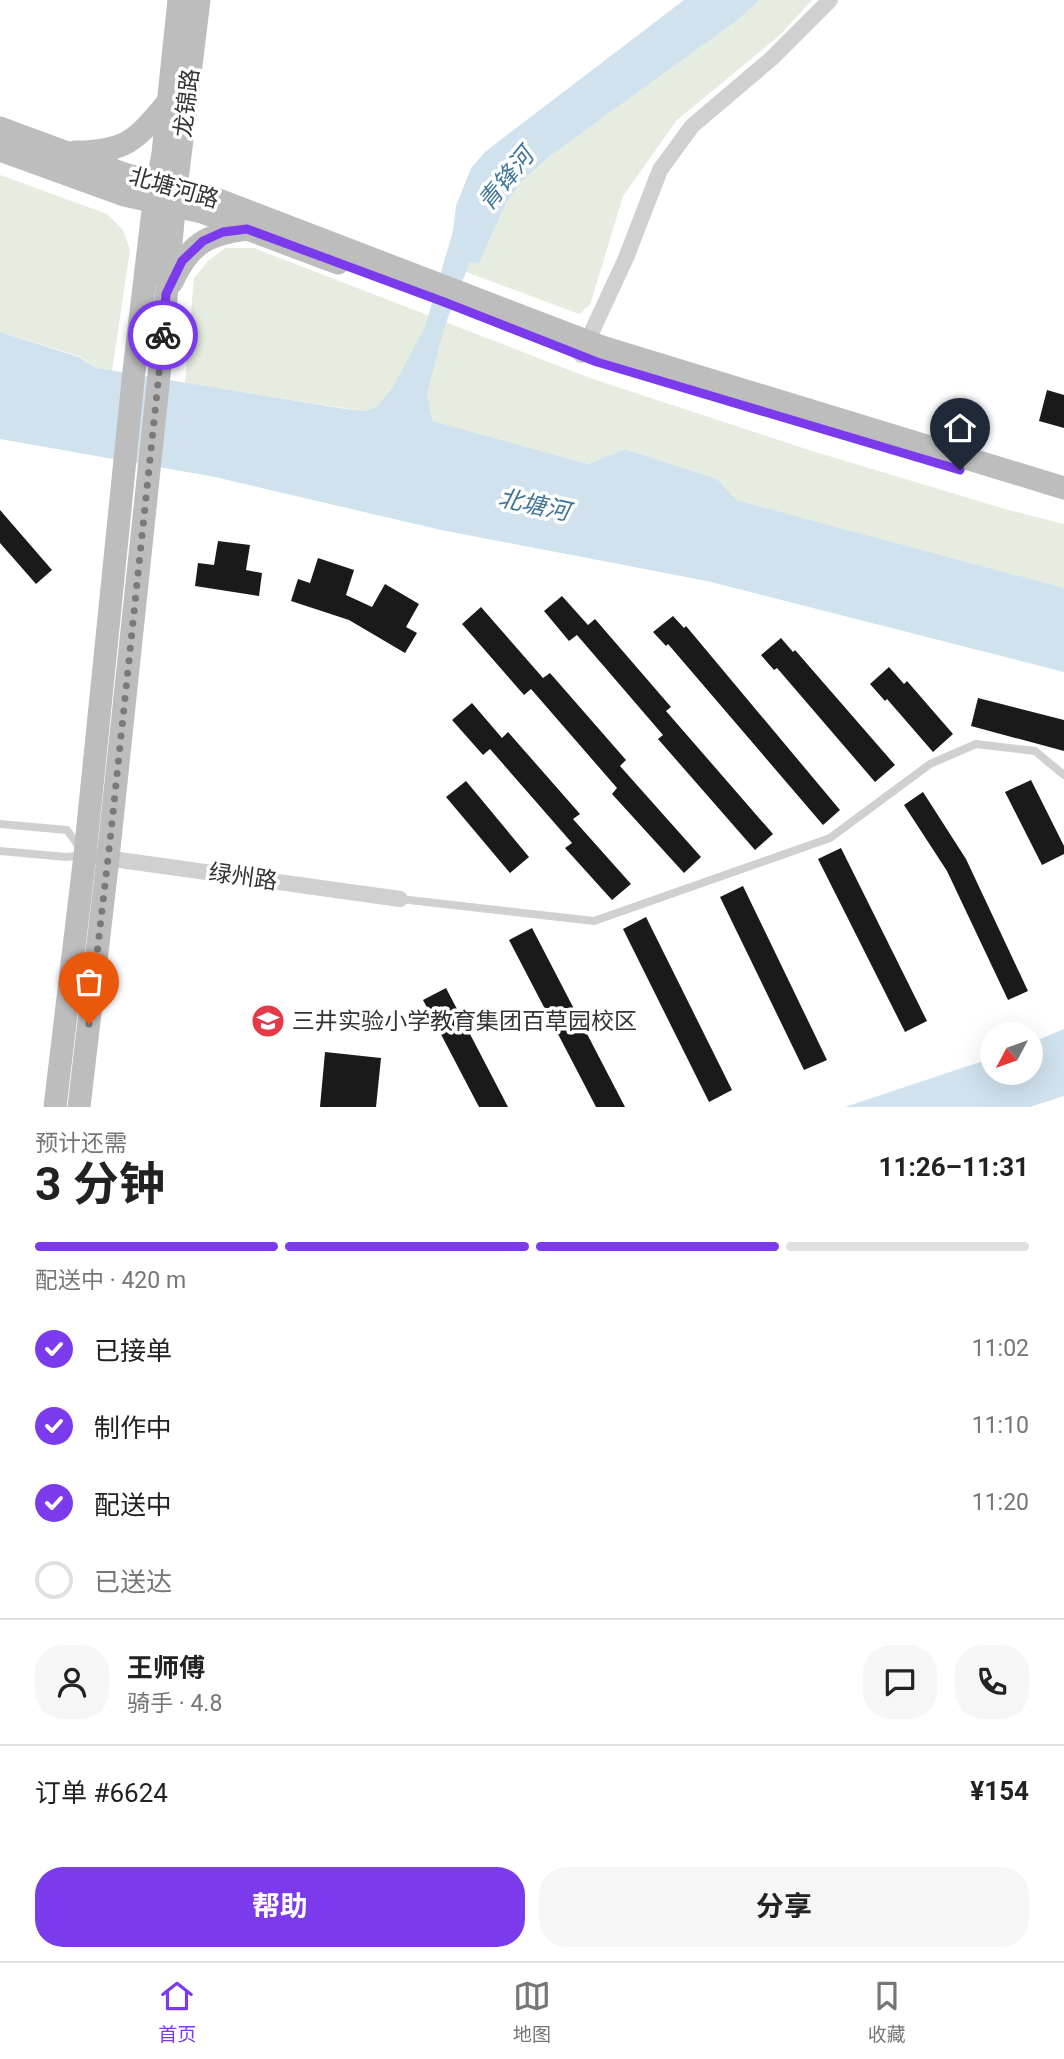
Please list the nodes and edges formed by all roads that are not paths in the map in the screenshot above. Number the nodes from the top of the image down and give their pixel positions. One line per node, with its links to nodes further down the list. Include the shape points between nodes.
1 (179, 0): 4 (main road, 龙锦路)
2 (199, 0): 8 (main road, 龙锦路)
3 (831, 0): 12 (street, via 771,60 692,126 660,170)
4 (168, 102): 7 (main road, via 143,133 124,145 102,152); 8 (main road, 龙锦路)
5 (0, 128): 7 (main road, 北塘河路)
6 (0, 150): 8 (main road, 北塘河路, via 124,195)
7 (65, 152): 8 (main road, 北塘河路)
8 (165, 195): 9 (main road, 北塘河路); 10 (main road, 北塘河路, via 203,194); 11 (main road); 18 (main road, via 134,371)
9 (247, 229): 10 (main road, 北塘河路); 11 (main road, via 223,232 191,250)
10 (423, 286): 12 (main road, 北塘河路)
11 (166, 294): 19 (main road)
12 (584, 348): 13 (main road, 北塘河路); 14 (main road, 北塘河路, via 610,366)
13 (1064, 488)
14 (1064, 501)
15 (1064, 775): 20 (lane, via 1035,751 976,744 930,764 830,838 594,921)
16 (0, 824): 18 (lane, via 67,830)
17 (0, 851): 18 (lane)
18 (85, 855): 19 (street, 绿州路); 21 (main road)
19 (108, 858): 20 (street, 绿州路); 22 (main road)
20 (400, 899)
21 (55, 1107)
22 (79, 1107)

